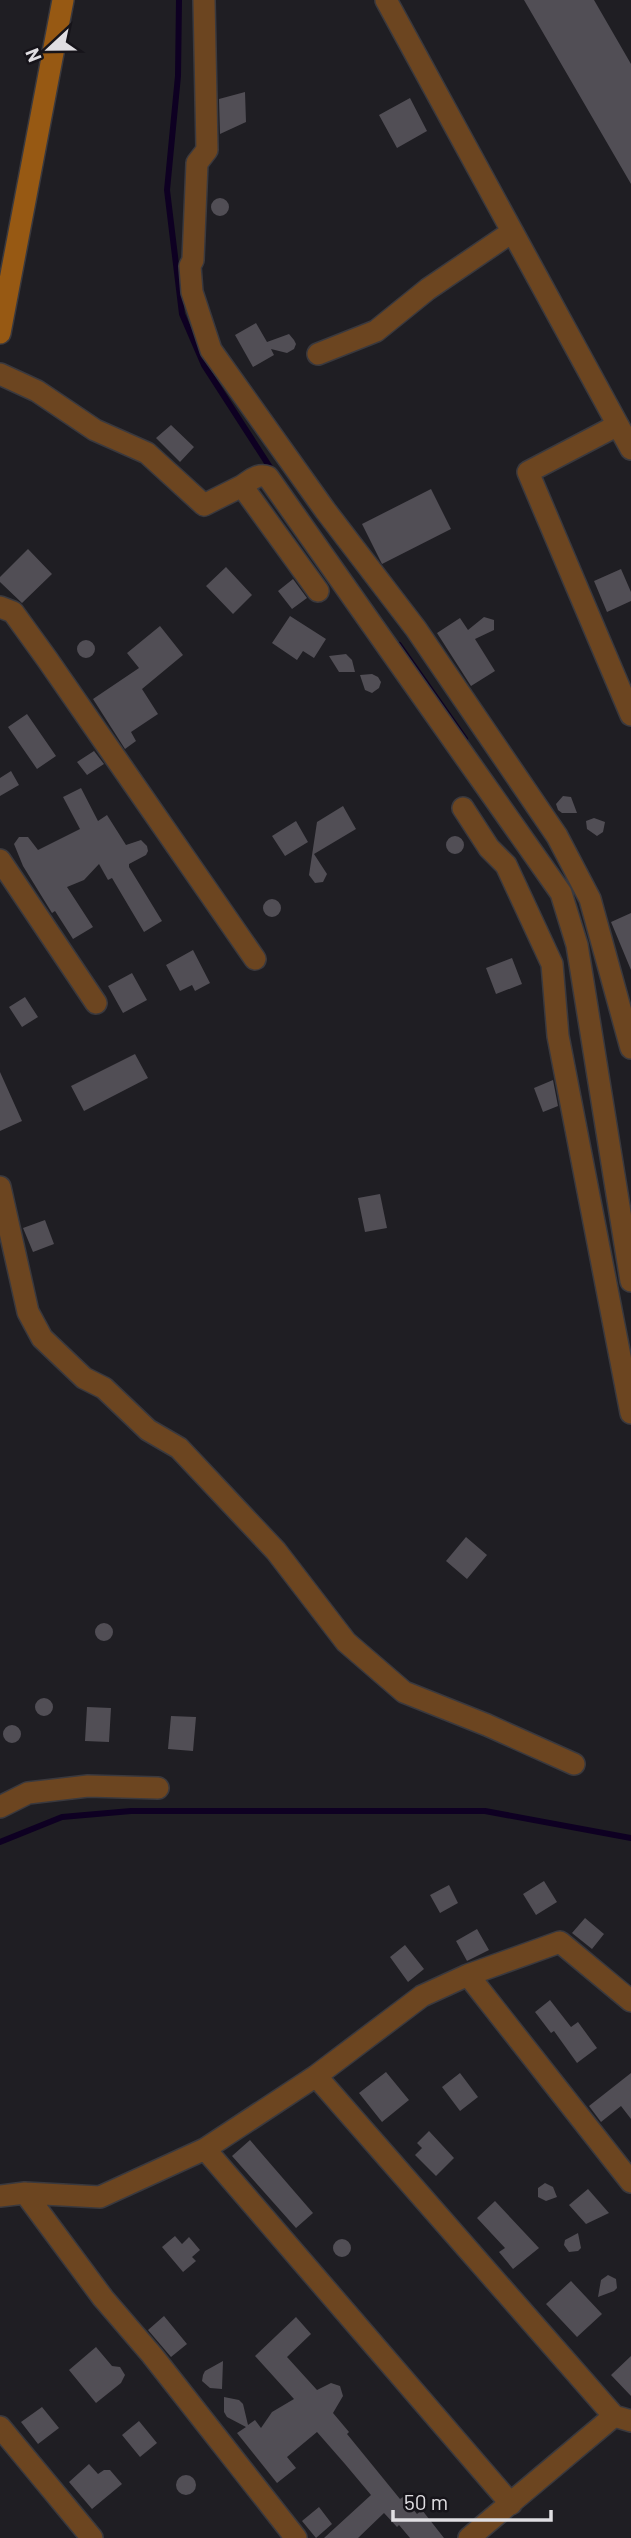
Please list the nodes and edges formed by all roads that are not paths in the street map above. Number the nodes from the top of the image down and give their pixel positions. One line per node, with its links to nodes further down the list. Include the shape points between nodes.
1 (63, 0): 5 (main road)
2 (204, 0): 18 (street, via 207,150 197,163 190,266 192,292 211,350 324,510 416,629 556,836 590,899)
3 (386, 0): 4 (street)
4 (512, 232): 6 (street, via 376,331); 8 (street)
5 (0, 333)
6 (318, 354)
7 (0, 373): 10 (street, via 37,391 95,430 148,453 205,505)
8 (618, 425): 9 (street); 13 (street, via 528,472)
9 (631, 449)
10 (242, 486): 11 (street); 20 (street, via 257,476 268,477 561,893 577,945)
11 (318, 591)
12 (0, 607): 16 (street, via 13,612 47,659)
13 (631, 716)
14 (463, 807): 21 (street, via 489,848 506,864 552,964 558,1036)
15 (0, 860): 17 (street)
16 (254, 959)
17 (96, 1003)
18 (631, 1048)
19 (0, 1187): 22 (street, via 28,1312 42,1338 148,1430 179,1448 276,1551 346,1642 404,1692)
20 (631, 1281)
21 (631, 1413)
22 (574, 1764)
23 (158, 1788): 24 (street, via 88,1786 29,1793)
24 (0, 1807)
25 (468, 1975): 26 (street, via 560,1942); 27 (street, via 422,1996); 29 (street)
26 (631, 2001)
27 (316, 2076): 28 (street); 32 (street)
28 (205, 2148): 30 (street, via 100,2197); 34 (street)
29 (631, 2182)
30 (25, 2193): 31 (street); 36 (street, via 103,2298)
31 (0, 2196)
32 (623, 2418): 34 (street)
33 (0, 2427): 35 (street)
34 (511, 2504): 37 (street)
35 (92, 2538)
36 (296, 2538)
37 (469, 2538)

